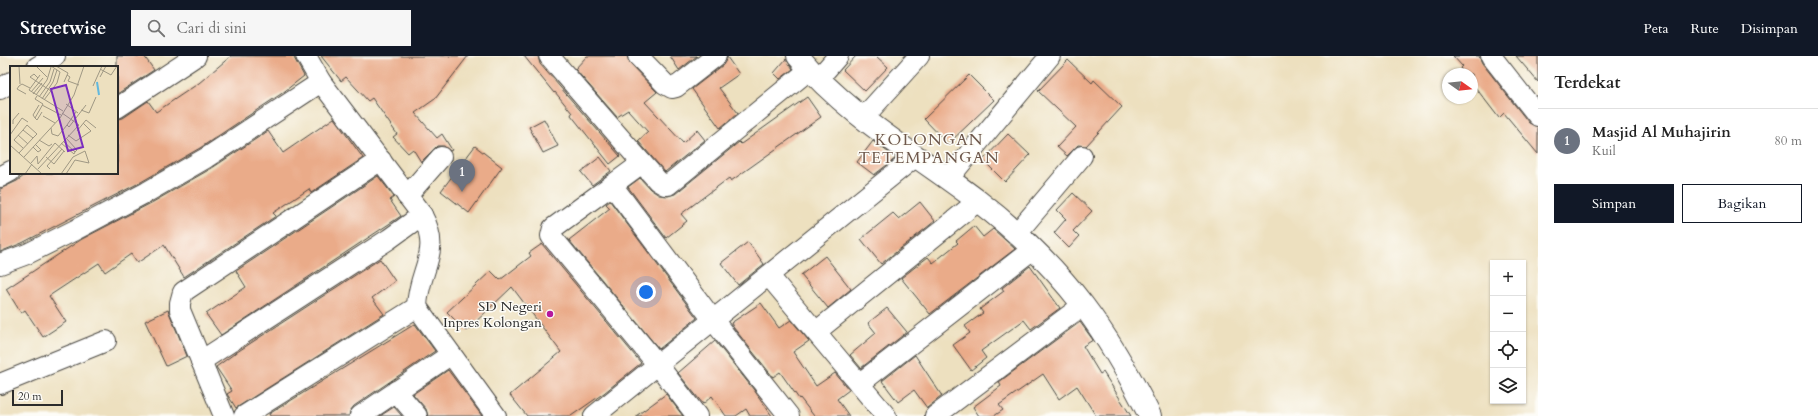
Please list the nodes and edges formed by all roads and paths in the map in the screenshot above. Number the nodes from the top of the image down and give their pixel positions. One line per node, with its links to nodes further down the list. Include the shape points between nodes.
1 (55, 56): 11 (street)
2 (196, 56): 16 (street)
3 (306, 56): 13 (street)
4 (638, 56): 5 (street, via 672,88)
5 (716, 56)
6 (838, 56): 12 (street)
7 (918, 56): 18 (street)
8 (1050, 56): 26 (street)
9 (1491, 56): 17 (street)
10 (558, 59): 23 (street)
11 (39, 66)
12 (808, 68): 18 (street); 23 (street, via 668,184 658,182)
13 (322, 82): 22 (street); 33 (street, via 206,158 147,192 62,237)
14 (10, 83): 15 (street)
15 (0, 89)
16 (118, 107)
17 (1538, 116)
18 (863, 118): 21 (street)
19 (1082, 156): 31 (street)
20 (440, 157): 28 (street)
21 (915, 157): 26 (street); 34 (street)
22 (381, 160): 28 (street); 41 (street, via 183,292 180,310)
23 (642, 162): 27 (street)
24 (10, 172): 25 (street)
25 (0, 177)
26 (948, 179): 29 (street)
27 (612, 185): 37 (street); 42 (street, via 553,228 551,236)
28 (407, 196): 30 (street)
29 (978, 201): 31 (street); 38 (street)
30 (422, 215): 36 (street, via 432,241 419,287); 41 (street)
31 (1017, 233): 32 (street)
32 (1033, 249): 35 (street); 44 (street)
33 (0, 264)
34 (769, 276): 37 (street); 38 (street)
35 (1083, 305): 55 (street); 56 (street, via 1114,352)
36 (417, 307): 40 (street); 48 (street)
37 (713, 320): 42 (street); 53 (street)
38 (817, 331): 44 (street)
39 (106, 341): 43 (street)
40 (450, 354): 45 (street); 51 (street)
41 (202, 361): 47 (street)
42 (658, 365): 46 (street); 52 (street)
43 (0, 384)
44 (859, 384): 54 (street)
45 (396, 391): 49 (street); 50 (street)
46 (603, 413)
47 (224, 416)
48 (244, 416)
49 (360, 416)
50 (417, 416)
51 (496, 416)
52 (697, 416)
53 (789, 416)
54 (886, 416)
55 (935, 416)
56 (1150, 416)

